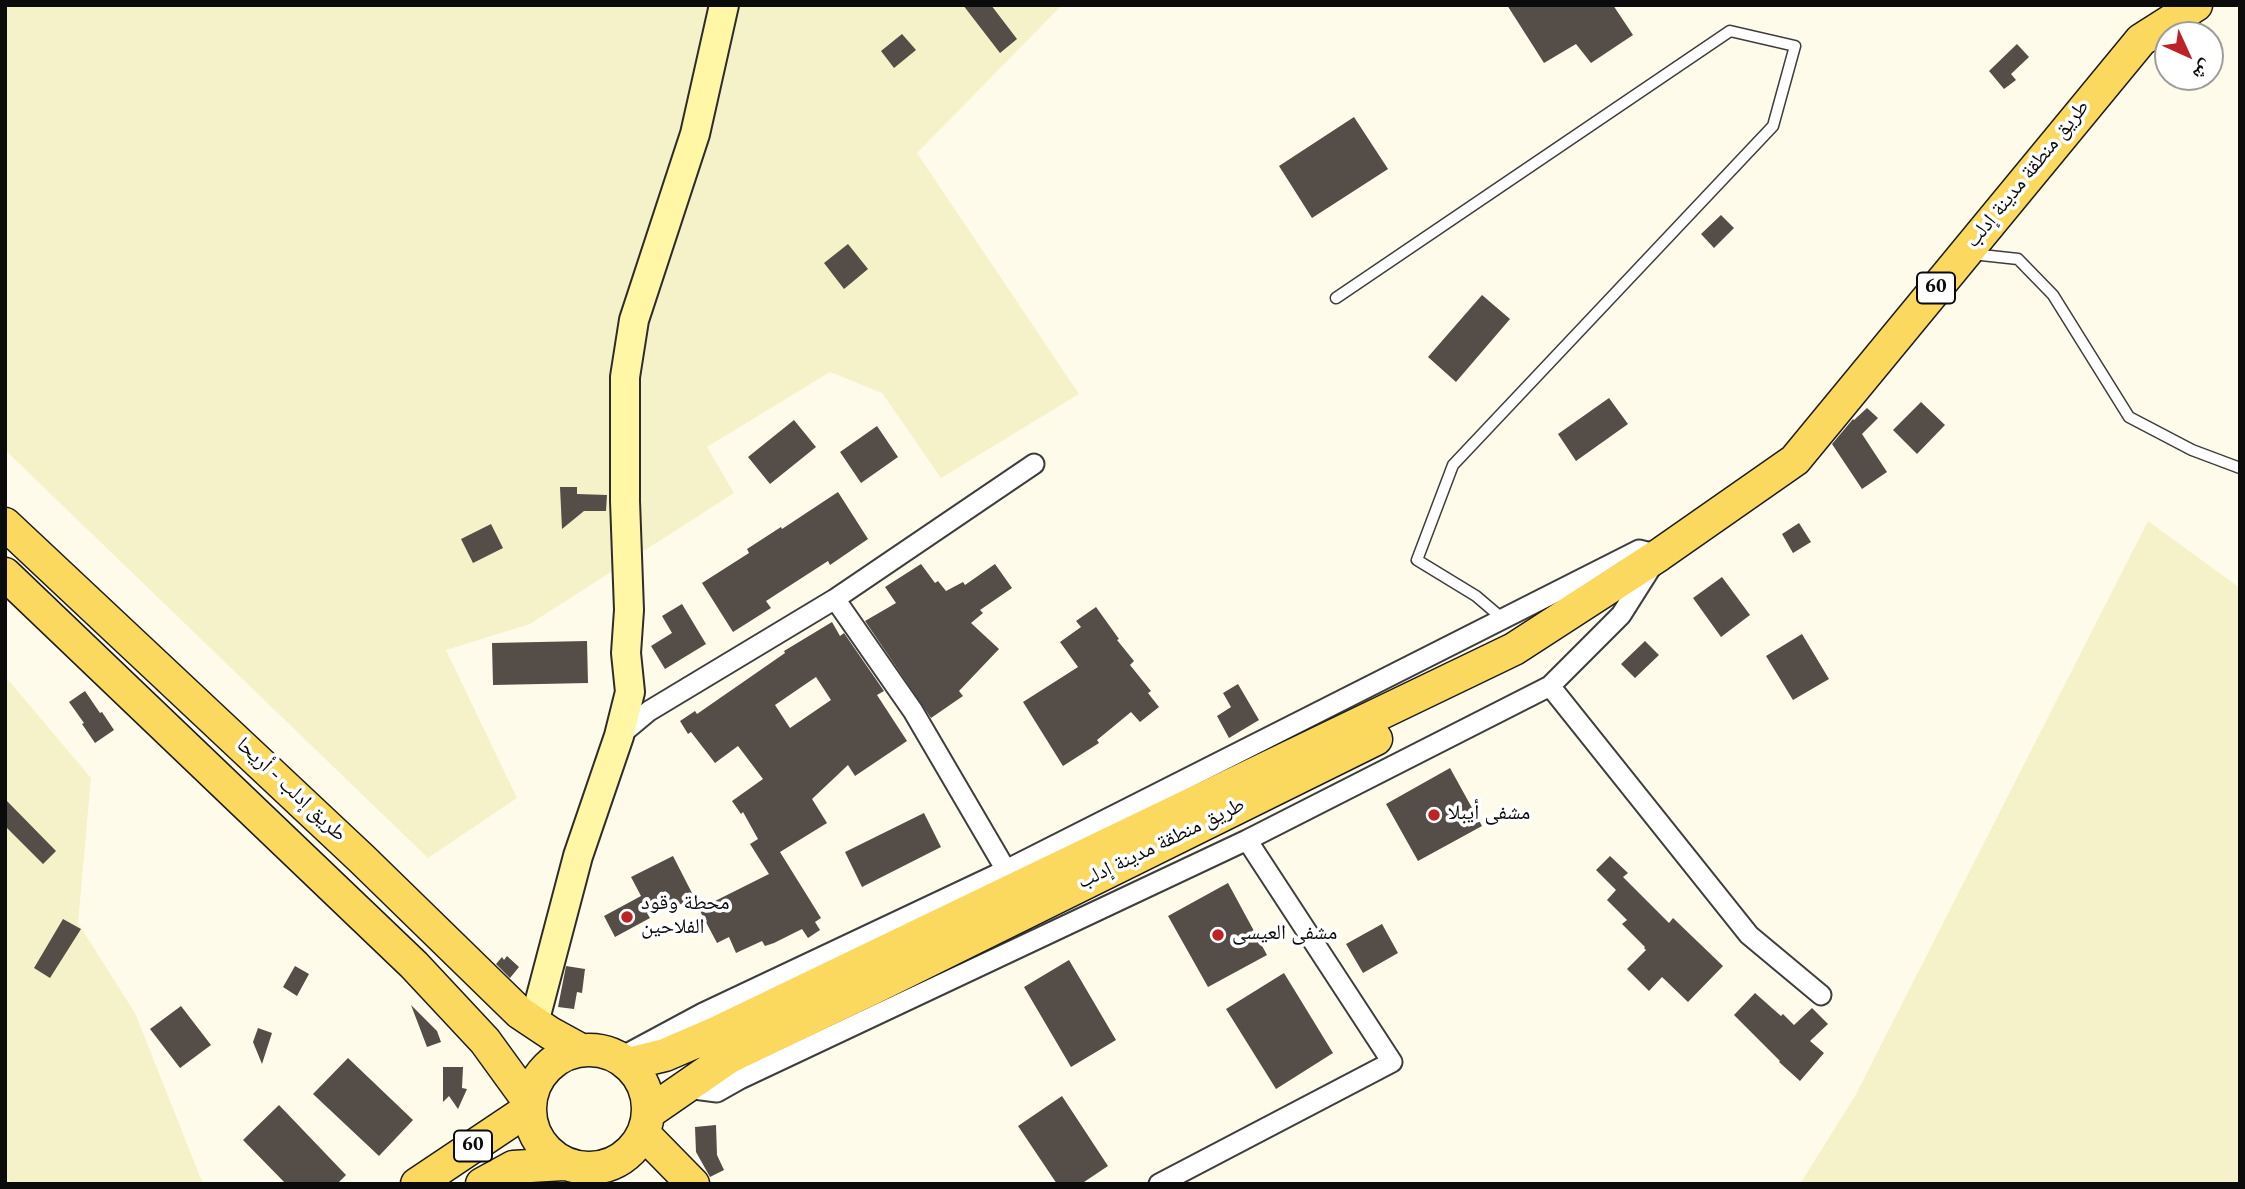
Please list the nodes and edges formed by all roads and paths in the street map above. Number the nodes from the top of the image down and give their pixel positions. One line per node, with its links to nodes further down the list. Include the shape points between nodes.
1 (724, 5): 13 (street, via 695,134 634,320 625,377 630,692)
2 (2196, 5): 3 (main road, طريق منطقة مدينة إدلب / 60, via 2141,40)
3 (1965, 253): 6 (lane, via 2018,259 2053,295 2129,417 2192,450); 8 (main road, طريق منطقة مدينة إدلب / 60, via 1795,460)
4 (1336, 298): 11 (lane, via 1730,31 1795,46 1773,126 1453,465 1417,560 1476,596)
5 (1034, 464): 10 (street)
6 (2240, 468)
7 (5, 524): 17 (main road, طريق إدلب - أريحا)
8 (1660, 555): 11 (street, via 1639,550); 12 (street, via 1621,615); 19 (main road, طريق منطقة مدينة إدلب, via 1514,649 716,1033 665,1055); 20 (main road, طريق منطقة مدينة إدلب, via 1543,657 729,1057)
9 (5, 574): 21 (main road, طريق إدلب - أريحا, via 414,965 485,1041)
10 (835, 599): 13 (street, via 649,711); 15 (street, via 913,711)
11 (1503, 619): 15 (street)
12 (1550, 686): 14 (street); 16 (street, via 1749,935)
13 (619, 736): 17 (street, via 578,856)
14 (1247, 840): 20 (street, via 717,1092); 27 (street, via 1392,1062)
15 (1006, 870): 19 (street, via 703,1013)
16 (1821, 995)
17 (534, 1023): 18 (main road, طريق إدلب - أريحا)
18 (581, 1050): 19 (main road, via 601,1051); 21 (main road, via 542,1072)
19 (623, 1061): 22 (main road, via 646,1091)
20 (686, 1088): 22 (main road, طريق منطقة مدينة إدلب)
21 (529, 1106): 23 (main road, via 533,1131 546,1151); 24 (main road, 60)
22 (646, 1123): 23 (main road, via 623,1158); 26 (main road)
23 (586, 1172): 25 (main road, 60, via 513,1167)
24 (416, 1184)
25 (482, 1184)
26 (693, 1184)
27 (1159, 1184)

